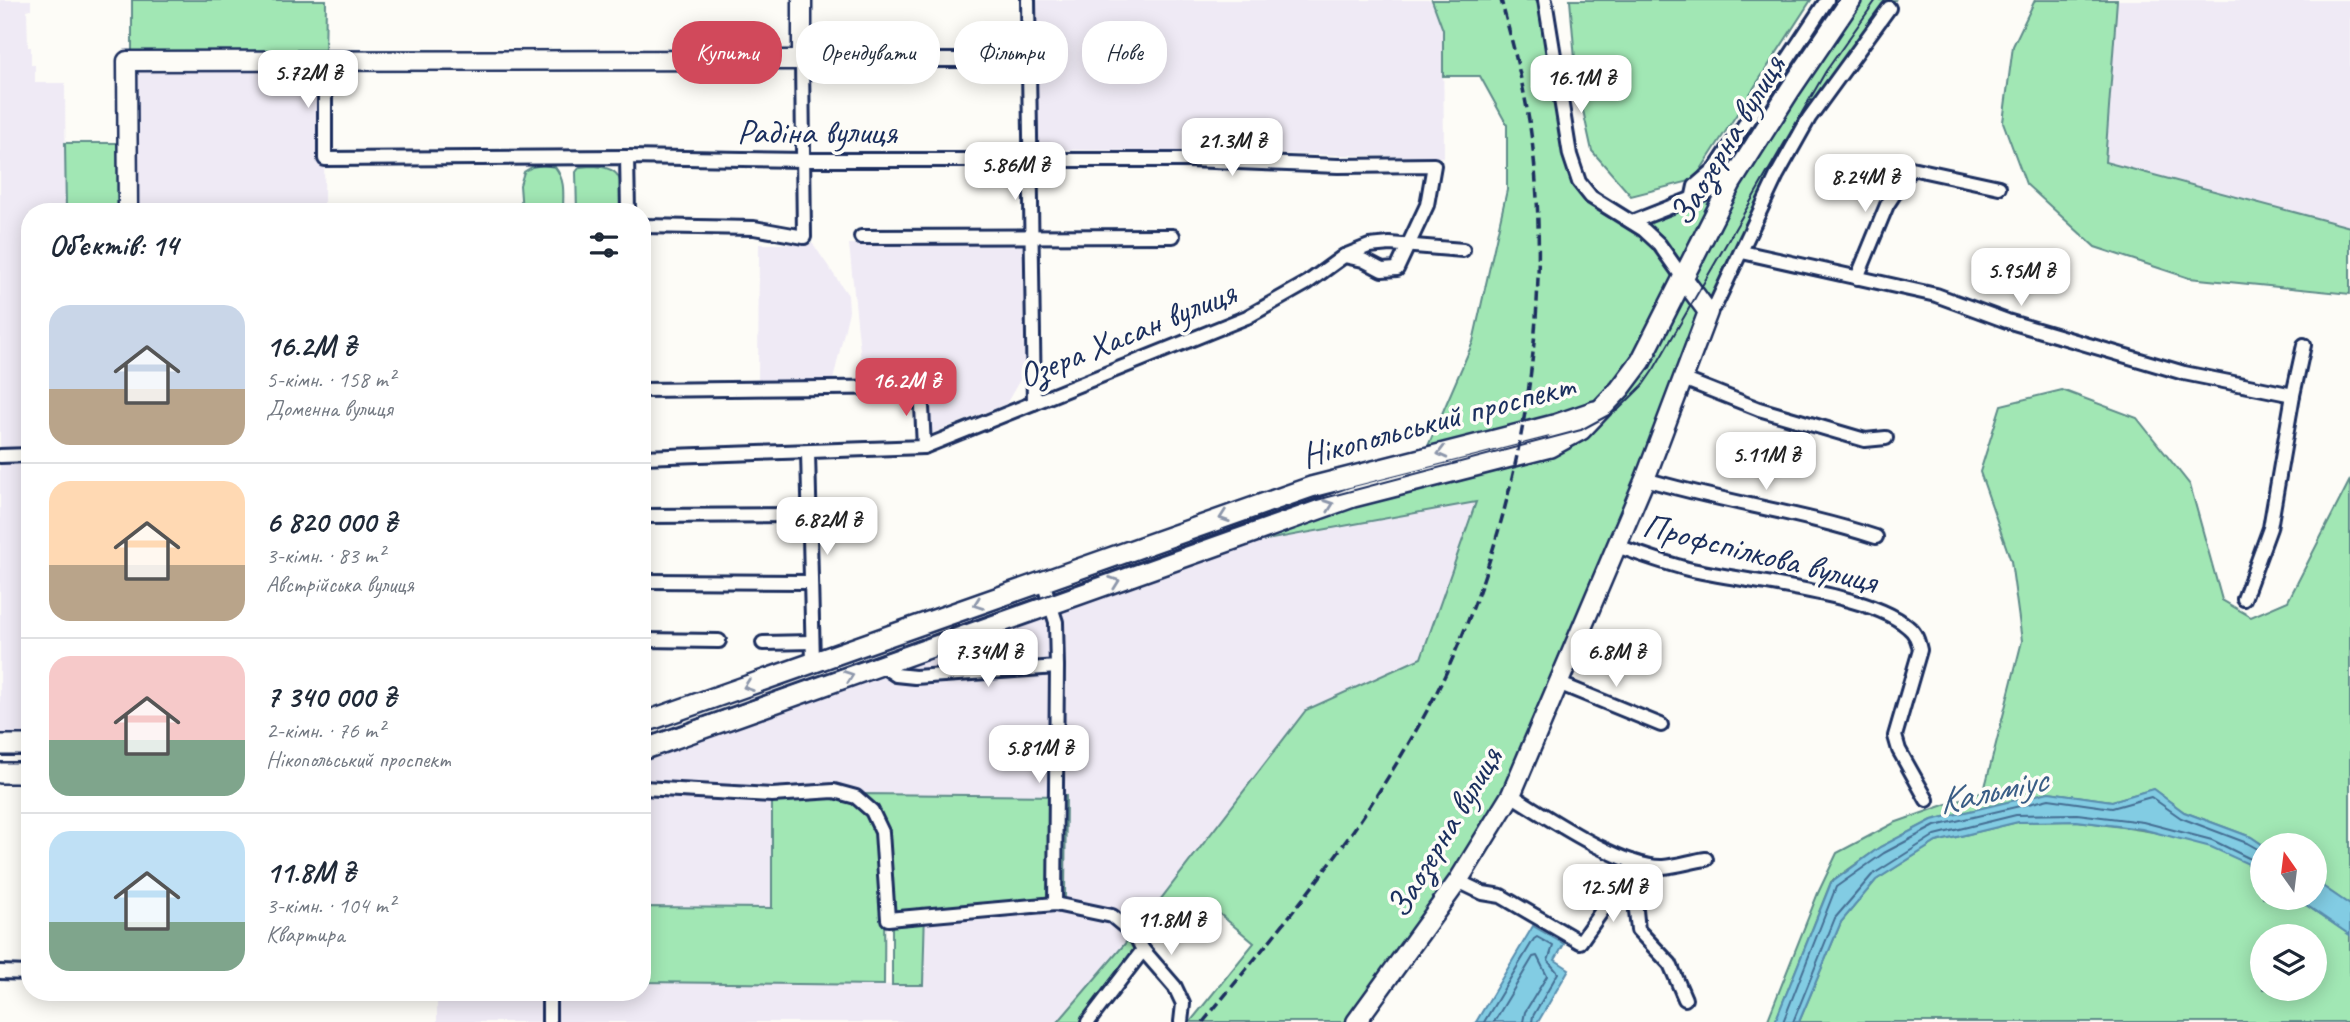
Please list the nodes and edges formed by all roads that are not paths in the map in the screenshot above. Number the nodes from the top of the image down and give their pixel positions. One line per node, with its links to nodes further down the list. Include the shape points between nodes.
1 (802, 0): 7 (street)
2 (1028, 0): 8 (street)
3 (1545, 0): 21 (street, via 1578,183 1591,197)
4 (1827, 0): 18 (street, via 1716,168 1695,186)
5 (1851, 0): 16 (main road, Заозерна вулиця)
6 (1889, 8): 28 (street, Заозерна вулиця, via 1809,118)
7 (802, 21)
8 (1028, 21)
9 (796, 60): 10 (street)
10 (325, 61): 13 (street, Радіна вулиця, via 325,159); 19 (street, via 127,61)
11 (803, 84): 15 (street)
12 (1029, 84): 14 (street)
13 (627, 157): 15 (street, Радіна вулиця); 20 (street)
14 (1030, 159): 15 (street, Радіна вулиця); 23 (street); 26 (street, Радіна вулиця, via 1434,165 1427,205)
15 (805, 160): 22 (street, via 804,237 754,228)
16 (1731, 183): 18 (street); 30 (main road, Заозерна вулиця)
17 (1999, 187): 31 (street, via 1911,168 1887,205)
18 (1692, 200): 21 (street)
19 (128, 203)
20 (628, 203)
21 (1632, 222): 30 (street, via 1659,244)
22 (651, 226)
23 (1032, 236): 24 (street); 25 (street); 37 (street)
24 (1173, 236)
25 (861, 237)
26 (1408, 245): 27 (street, Озера Хасан вулиця); 29 (street, Озера Хасан вулиця, via 1369,246); 29 (street, via 1402,264 1390,271)
27 (1463, 250)
28 (1742, 252): 31 (street); 32 (street, Заозерна вулиця)
29 (1344, 256): 37 (street, Озера Хасан вулиця, via 1247,317)
30 (1683, 278): 32 (street, Заозерна вулиця); 38 (main road, Заозерна вулиця, via 1641,361)
31 (1857, 278): 36 (street, via 1936,295 2007,321 2184,373)
32 (1708, 312): 34 (street, Заозерна вулиця)
33 (2304, 345): 36 (street)
34 (1683, 379): 39 (street, via 1759,409 1865,440); 45 (street, Заозерна вулиця)
35 (651, 390): 40 (street, via 921,387)
36 (2293, 395): 53 (street, via 2270,528)
37 (1034, 403): 40 (street, Озера Хасан вулиця)
38 (1602, 408): 52 (main road, Нікопольський проспект, one-way to 52, via 1554,425 1311,486); 54 (main road, Нікопольський проспект, one-way to 38, via 1353,497 1550,447 1581,430)
39 (1886, 438)
40 (924, 447): 41 (street, Озера Хасан вулиця)
41 (808, 452): 44 (street, Озера Хасан вулиця); 46 (street)
42 (21, 455): 43 (street)
43 (0, 456)
44 (651, 457)
45 (1645, 479): 48 (street, via 1698,495 1827,521); 49 (street, Заозерна вулиця)
46 (810, 515): 47 (street); 51 (street)
47 (651, 516)
48 (1876, 537)
49 (1617, 546): 62 (street, Заозерна вулиця); 73 (street, Профспілкова вулиця, via 1686,569 1838,598 1881,610 1908,626 1920,650 1895,736)
50 (651, 581): 51 (street)
51 (811, 582): 57 (street)
52 (1043, 582): 54 (street); 59 (main road, Нікопольський проспект, one-way to 59)
53 (2244, 599)
54 (1051, 605): 60 (main road, Нікопольський проспект); 61 (street, via 1058,631)
55 (651, 640): 56 (street)
56 (719, 641)
57 (812, 642): 58 (street); 59 (street)
58 (764, 643)
59 (813, 663): 63 (main road); 64 (main road, Нікопольський проспект, one-way to 64)
60 (881, 665): 61 (street, via 897,675 915,677); 63 (main road, Нікопольський проспект, one-way to 60)
61 (1057, 667): 78 (street)
62 (1559, 683): 65 (street); 72 (street, Заозерна вулиця)
63 (813, 689): 68 (main road, Нікопольський проспект)
64 (651, 720)
65 (1661, 725)
66 (0, 745): 67 (main road)
67 (21, 745)
68 (651, 747)
69 (0, 773): 70 (main road)
70 (21, 773)
71 (651, 788): 78 (street, via 772,795 834,791 856,797 872,811 881,832 888,919)
72 (1511, 795): 75 (street); 76 (street, Заозерна вулиця)
73 (1927, 800)
74 (1706, 859): 75 (street, via 1661,867)
75 (1631, 861): 77 (street)
76 (1458, 881): 77 (street, via 1501,896 1580,942 1606,905); 87 (street, Заозерна вулиця)
77 (1634, 890): 82 (street, via 1638,930 1670,964)
78 (1055, 904): 79 (street, via 1112,916 1135,935)
79 (1143, 950): 85 (street); 86 (street, via 1175,987 1183,1004)
80 (0, 972): 81 (street)
81 (21, 973)
82 (1685, 999)
83 (549, 1001): 84 (street)
84 (549, 1022)
85 (1088, 1022)
86 (1181, 1022)
87 (1356, 1022)

